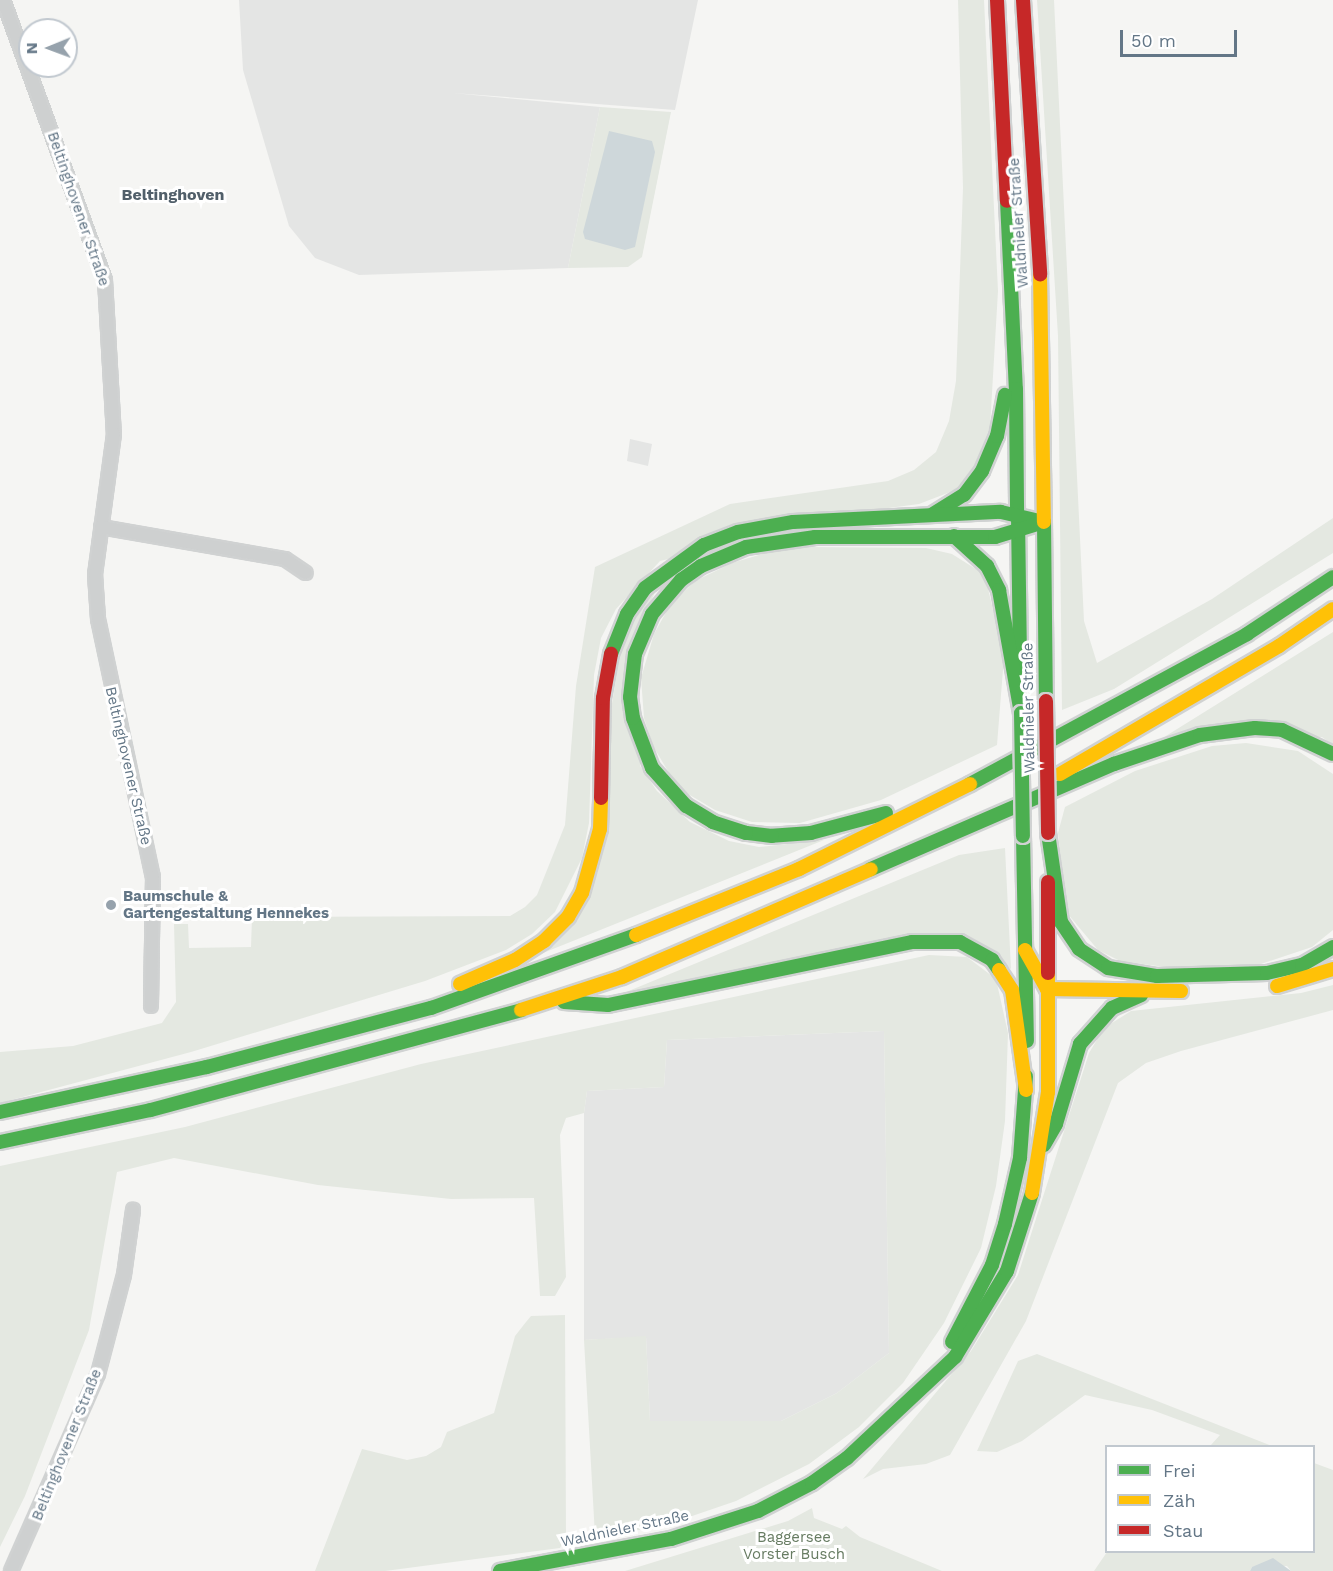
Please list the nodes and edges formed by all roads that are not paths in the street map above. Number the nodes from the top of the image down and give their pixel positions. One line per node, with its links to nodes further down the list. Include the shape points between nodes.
1 (997, 0): 4 (main road, Waldnieler Straße)
2 (1023, 0): 7 (main road, Waldnieler Straße, via 1041,286)
3 (3, 3): 8 (street, Beltinghovener Straße, via 105,280 114,434)
4 (1014, 328): 5 (main road, Waldnieler Straße); 6 (main road, via 1001,423 991,454 964,495)
5 (1017, 513): 6 (main road); 7 (main road); 9 (main road, Waldnieler Straße)
6 (924, 518): 28 (main road, via 769,525 704,545 653,581 616,634 607,664 599,838 591,871 568,917 544,941 515,960 423,997)
7 (1044, 522): 9 (main road); 18 (main road, Waldnieler Straße, bridge)
8 (101, 527): 11 (street, via 285,559); 27 (street, Beltinghovener Straße, via 96,574 98,619 153,877)
9 (1018, 534): 10 (main road); 14 (main road, Waldnieler Straße)
10 (954, 536): 14 (main road, via 987,566 999,590); 16 (main road, via 793,538 746,547 701,566 664,597 644,632 632,675 633,718 645,754 672,793 713,822 746,833 811,833 865,821)
11 (306, 573)
12 (1333, 577): 16 (main road, via 1247,634)
13 (1333, 609): 17 (main road, via 1279,646)
14 (1021, 712): 20 (main road, Waldnieler Straße, bridge)
15 (1333, 754): 17 (main road, via 1282,730 1237,729 1200,735 1114,764)
16 (992, 774): 28 (main road, via 799,869 677,919 552,969)
17 (965, 828): 26 (main road, via 622,977)
18 (1048, 850): 19 (main road, via 1061,922 1079,949 1108,968 1157,976 1267,973 1302,964); 22 (main road, Waldnieler Straße)
19 (1333, 947)
20 (1025, 950): 22 (main road); 29 (main road, Waldnieler Straße)
21 (1333, 969): 23 (main road, via 1294,983)
22 (1047, 989): 24 (main road); 32 (main road, Waldnieler Straße)
23 (1248, 989)
24 (1157, 991): 25 (main road); 32 (main road, via 1122,1002 1096,1023 1080,1044 1056,1124)
25 (1193, 991)
26 (556, 1001): 29 (main road, via 608,1005 912,942 960,942 992,960 1012,990); 31 (main road, via 151,1110)
27 (151, 1006)
28 (362, 1027): 30 (main road, via 129,1085)
29 (1026, 1090): 34 (main road, Waldnieler Straße, via 1020,1158 992,1264)
30 (0, 1112)
31 (0, 1142)
32 (1044, 1145): 34 (main road, Waldnieler Straße, via 1029,1210 1007,1271 973,1332)
33 (133, 1210): 35 (street, Beltinghovener Straße, via 124,1275 98,1374)
34 (927, 1384): 36 (main road, Waldnieler Straße, via 847,1458 812,1483 758,1511 671,1539)
35 (11, 1571)
36 (500, 1571)

